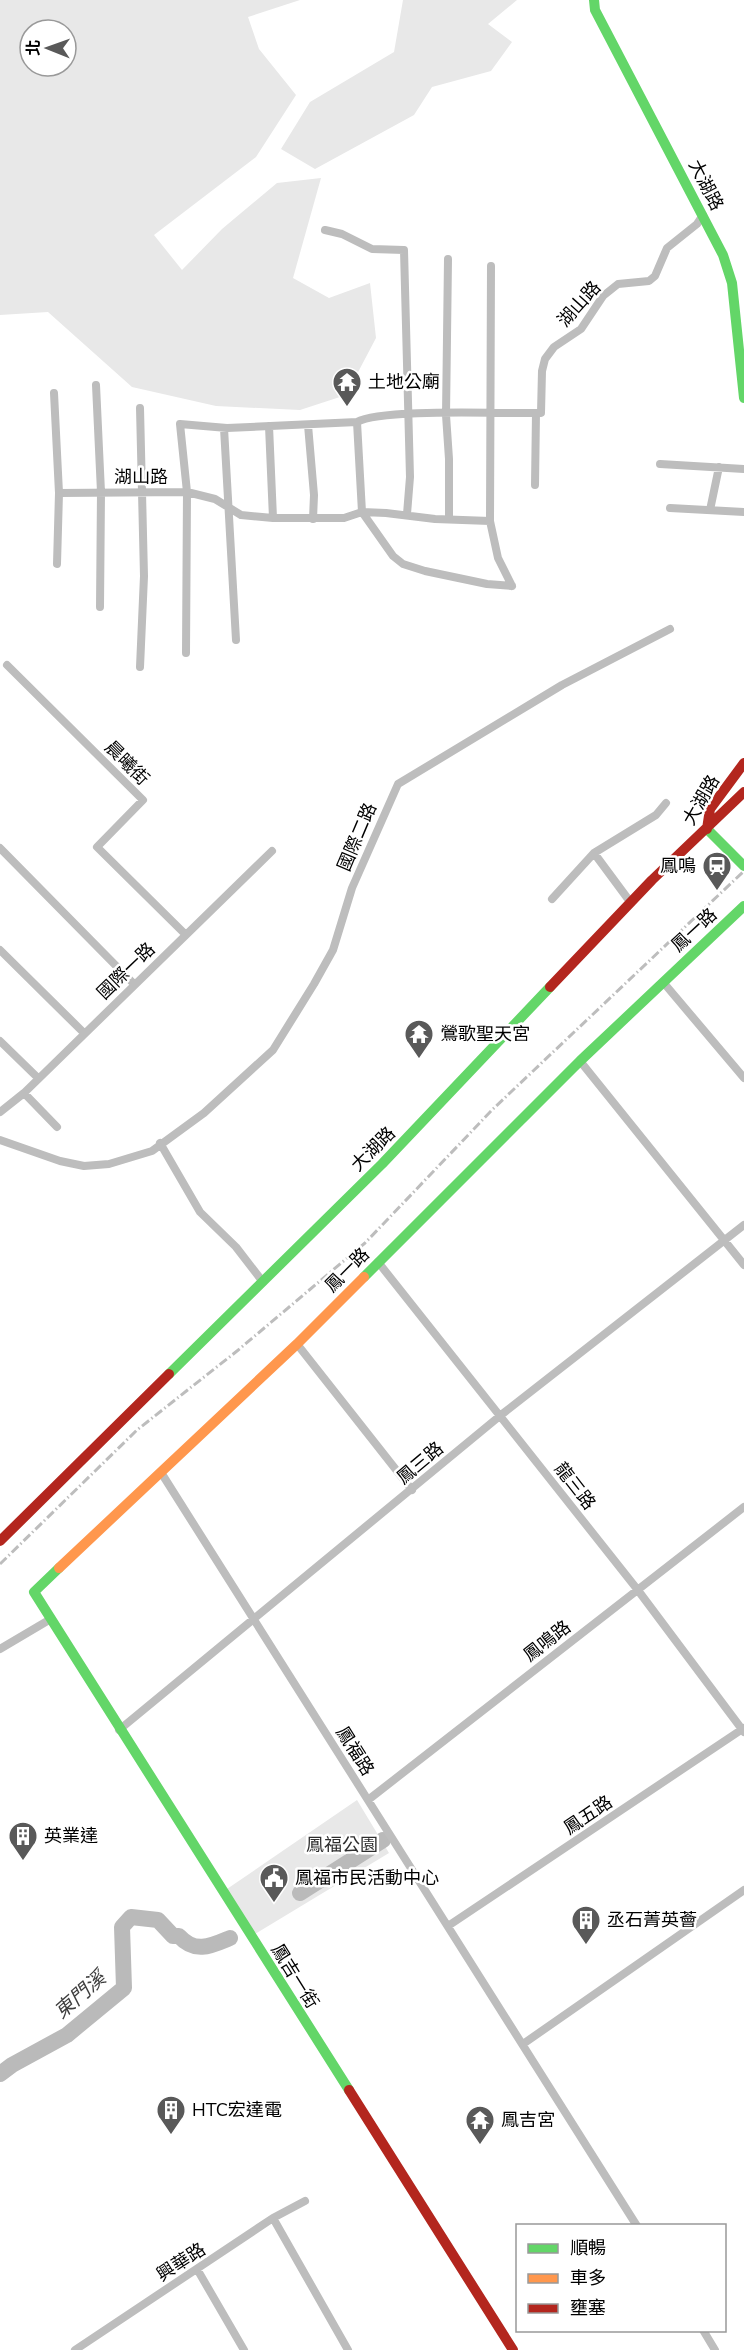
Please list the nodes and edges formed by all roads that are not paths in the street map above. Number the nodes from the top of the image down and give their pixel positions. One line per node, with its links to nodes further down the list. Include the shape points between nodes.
1 (594, 0): 2 (street, 大湖路)
2 (703, 215): 8 (street, 大湖路, via 732,283); 11 (street, 湖山路, via 667,248 656,276 649,281 618,284 603,296 581,329 554,347 545,359 541,413)
3 (325, 230): 12 (street, via 372,249 404,250)
4 (448, 259): 13 (street)
5 (491, 266): 10 (street)
6 (96, 385): 23 (street)
7 (54, 393): 25 (street)
8 (744, 398)
9 (140, 408): 22 (street)
10 (491, 413): 11 (street); 13 (street); 35 (street)
11 (536, 413): 21 (street)
12 (409, 415): 13 (street); 14 (street); 31 (street)
13 (446, 415): 34 (street)
14 (357, 422): 15 (street); 29 (street)
15 (308, 425): 16 (street); 33 (street)
16 (269, 426): 17 (street); 32 (street)
17 (224, 428): 24 (street, via 180,424); 26 (street)
18 (660, 464): 19 (street)
19 (719, 467): 20 (street); 28 (street)
20 (744, 468)
21 (535, 485)
22 (142, 491): 23 (street, 湖山路); 24 (street, 湖山路); 42 (street)
23 (101, 492): 25 (street, 湖山路); 37 (street)
24 (187, 492): 26 (street, 湖山路, via 215,499); 40 (street)
25 (59, 493): 36 (street)
26 (228, 507): 32 (street, 湖山路, via 241,515); 39 (street)
27 (670, 508): 28 (street)
28 (710, 510): 30 (street)
29 (362, 512): 31 (street, 湖山路); 33 (street, 湖山路, via 344,518); 35 (street, via 381,542 404,564 487,584 512,586 498,558)
30 (744, 512)
31 (406, 514): 34 (street, 湖山路)
32 (273, 518): 33 (street, 湖山路)
33 (313, 519)
34 (449, 519): 35 (street, 湖山路)
35 (490, 521)
36 (57, 564)
37 (100, 607)
38 (670, 629): 67 (street, 國際二路, via 562,685 398,784 352,888 333,950 294,1019 273,1050 238,1083 204,1113)
39 (236, 640)
40 (186, 653)
41 (7, 664): 54 (street, 晨曦街, via 143,800 97,847)
42 (140, 667)
43 (744, 763): 46 (street, 大湖路, via 710,809)
44 (744, 792): 46 (street)
45 (666, 803): 49 (street, via 656,815)
46 (707, 829): 50 (street); 52 (street, 大湖路)
47 (0, 848): 57 (street)
48 (272, 851): 54 (street, 國際一路)
49 (594, 853): 51 (street); 52 (street)
50 (744, 866)
51 (552, 899)
52 (631, 903): 72 (street, 大湖路, via 459,1085)
53 (744, 906): 56 (street, 鳳一路)
54 (185, 934): 57 (street, 國際一路)
55 (0, 950): 58 (street)
56 (663, 982): 60 (street, 鳳一路); 62 (street)
57 (134, 984): 58 (street, 國際一路)
58 (84, 1033): 61 (street, 國際一路)
59 (0, 1041): 61 (street)
60 (580, 1061): 69 (street); 70 (street, 鳳一路)
61 (38, 1078): 63 (street, 國際一路)
62 (744, 1078)
63 (24, 1093): 64 (street, 國際一路); 65 (street)
64 (0, 1112)
65 (57, 1127)
66 (0, 1140): 67 (street, via 84,1166 131,1159)
67 (160, 1143): 72 (street, via 200,1212 236,1247)
68 (744, 1225): 69 (street, 鳳三路)
69 (724, 1241): 71 (street); 74 (street, 鳳三路)
70 (378, 1262): 73 (street, 鳳一路); 74 (street, 龍三路)
71 (744, 1265)
72 (263, 1282): 78 (street, 大湖路)
73 (297, 1344): 75 (street, 鳳一路); 76 (street)
74 (501, 1415): 76 (street, 鳳三路); 79 (street, 龍三路)
75 (162, 1474): 80 (street, 鳳福路); 81 (street, 鳳一路, via 34,1592)
76 (412, 1490): 80 (street, 鳳三路)
77 (744, 1507): 79 (street, 鳳鳴路)
78 (0, 1541)
79 (637, 1589): 84 (street, 龍三路); 85 (street, 鳳鳴路)
80 (253, 1618): 83 (street, 鳳三路); 85 (street, 鳳福路)
81 (50, 1620): 82 (street); 83 (street, 鳳吉一街)
82 (0, 1649)
83 (119, 1730): 97 (street, 鳳吉一街)
84 (743, 1730): 87 (street, 鳳五路)
85 (368, 1800): 87 (street, 鳳福路)
86 (744, 1890): 88 (street)
87 (448, 1926): 88 (street, 鳳福路)
88 (524, 2044): 91 (street, 鳳福路)
89 (305, 2201): 90 (street, 興華路)
90 (273, 2218): 92 (street, 興華路); 96 (street)
91 (636, 2224)
92 (197, 2269): 94 (street, 興華路); 95 (street)
93 (704, 2332): 98 (street)
94 (75, 2350)
95 (244, 2350)
96 (348, 2350)
97 (513, 2350)
98 (715, 2350)

